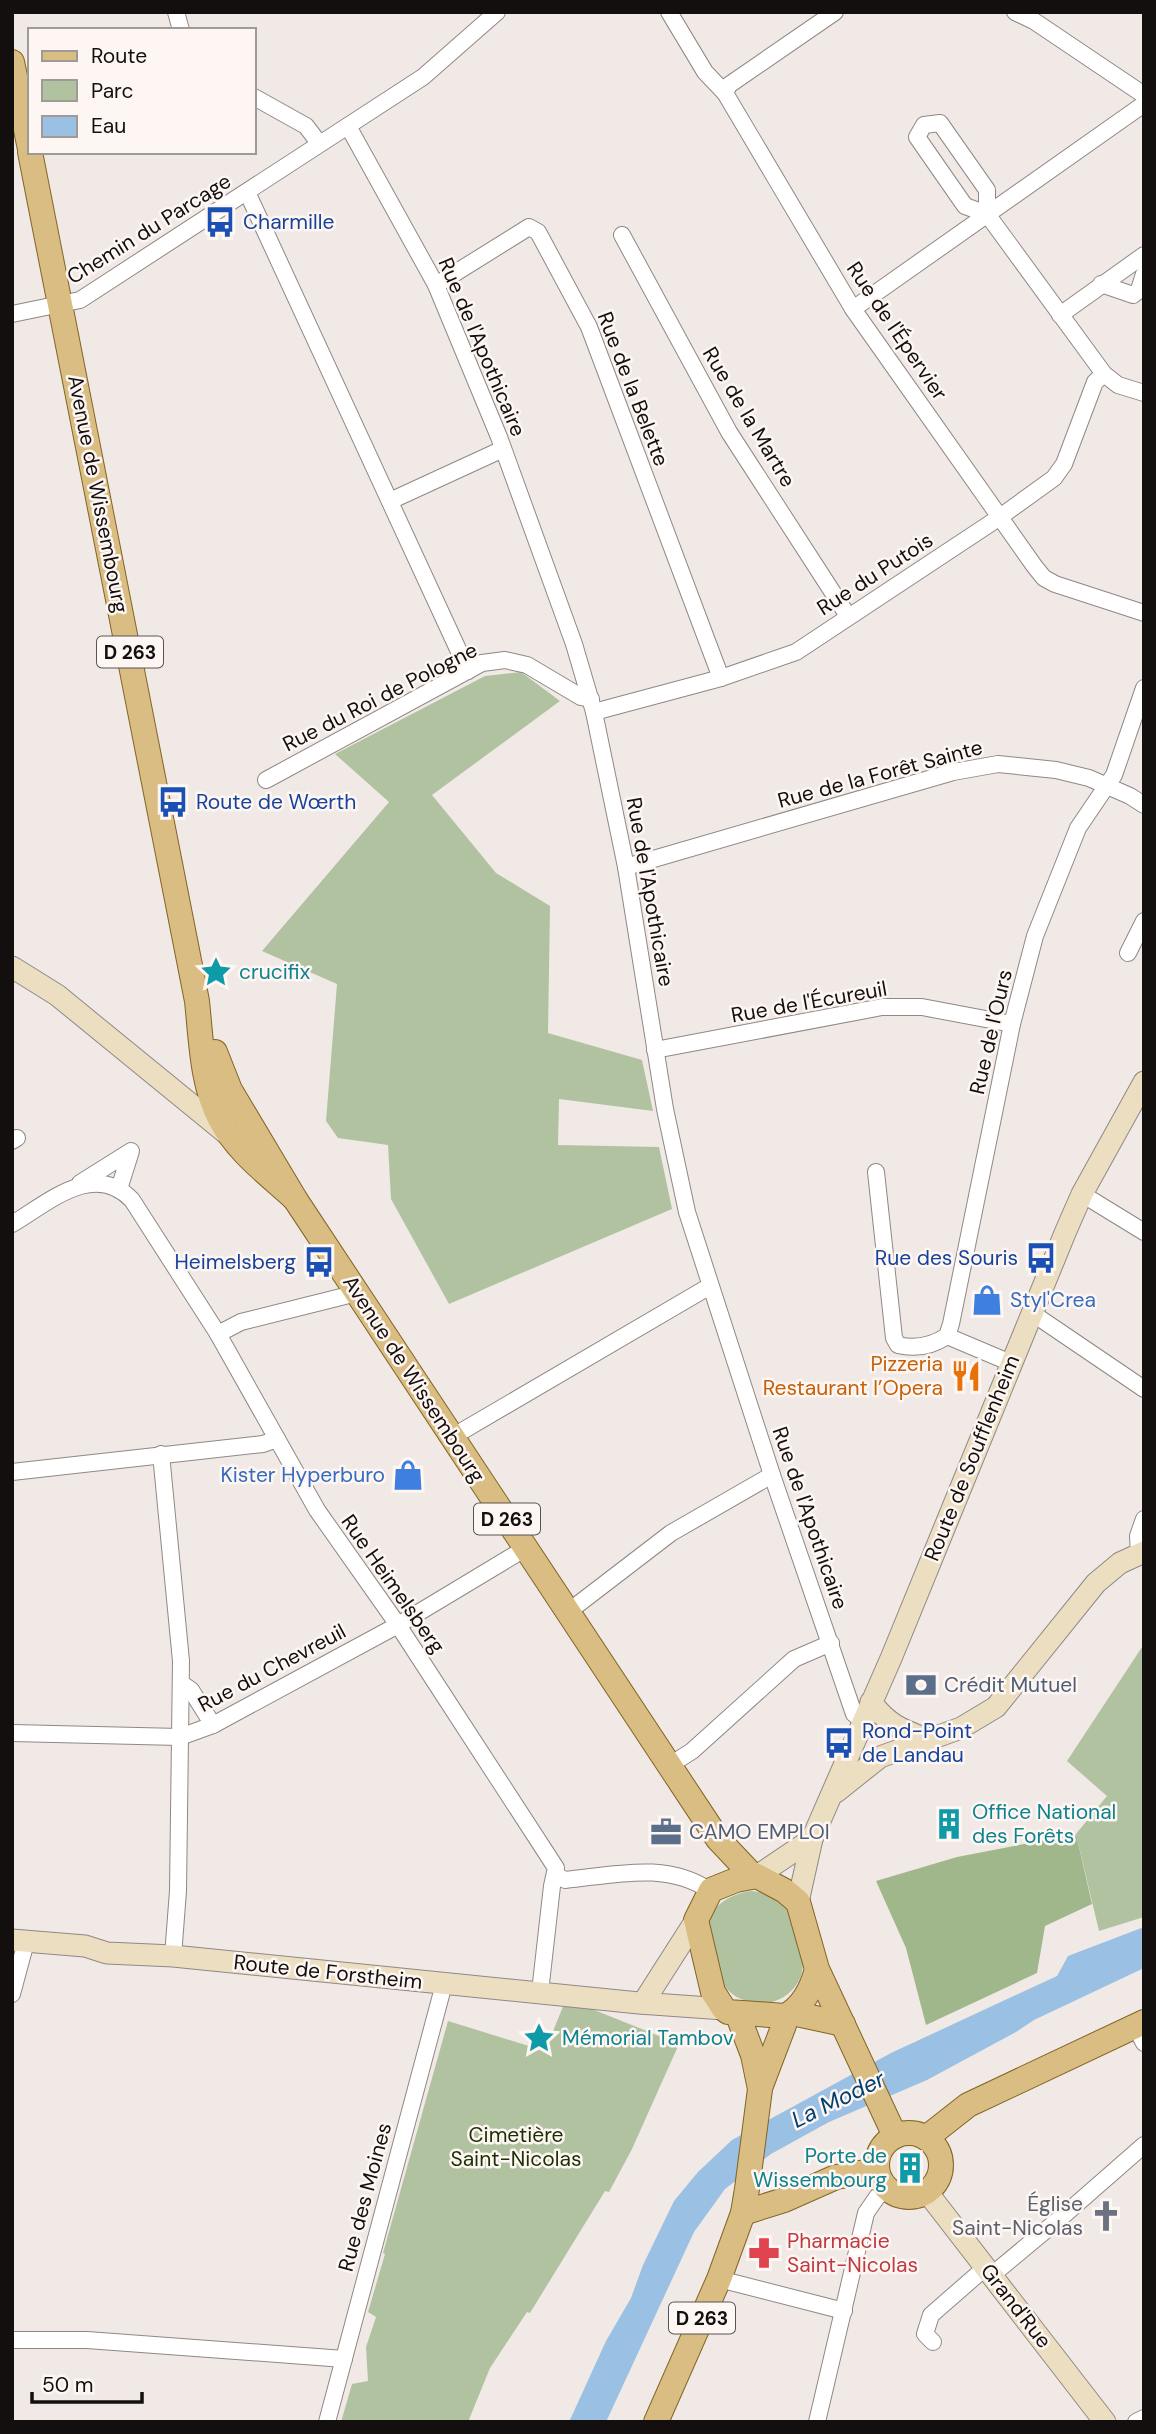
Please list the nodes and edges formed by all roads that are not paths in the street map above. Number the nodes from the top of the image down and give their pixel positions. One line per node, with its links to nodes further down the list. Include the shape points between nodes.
1 (497, 12): 10 (street, Chemin du Parcage, via 423,77)
2 (669, 12): 6 (street, Rue de l'Épervier, via 705,72)
3 (835, 12): 6 (street, via 729,85)
4 (1015, 12): 7 (street)
5 (12, 62): 12 (main road, Avenue de Wissembourg / D 263)
6 (725, 93): 21 (street, Rue de l'Épervier)
7 (1144, 94)
8 (256, 98): 11 (street, via 306,126)
9 (1144, 104): 14 (street)
10 (348, 126): 11 (street, Chemin du Parcage); 19 (street, Rue de l'Apothicaire)
11 (319, 143): 13 (street, Chemin du Parcage)
12 (26, 150): 20 (main road, Avenue de Wissembourg / D 263)
13 (247, 192): 20 (street, Chemin du Parcage, via 80,300); 27 (street)
14 (988, 214): 14 (street, via 987,190 957,146 940,123 924,125 917,137 965,206); 21 (street); 23 (street)
15 (622, 235): 30 (street, Rue de la Martre, via 729,432)
16 (1144, 255): 18 (street)
17 (1144, 274): 18 (street, via 1133,295)
18 (1101, 284): 23 (street)
19 (436, 285): 26 (street, Rue de l'Apothicaire); 32 (street, Rue de la Belette, via 529,227 538,232 589,327)
20 (59, 304): 22 (street, Chemin du Parcage); 42 (main road, Avenue de Wissembourg / D 263)
21 (853, 309): 28 (street, Rue de l'Épervier)
22 (12, 314)
23 (1060, 315): 24 (street)
24 (1104, 374): 25 (street, via 1118,385); 28 (street, Rue du Putois, via 1096,382 1065,464 1054,478)
25 (1144, 393)
26 (503, 449): 27 (street); 34 (street, Rue de l'Apothicaire)
27 (390, 502): 31 (street)
28 (1000, 517): 29 (street, Rue de l'Épervier, via 1044,578); 30 (street, Rue du Putois)
29 (1144, 613)
30 (848, 616): 32 (street, Rue du Putois, via 796,652)
31 (468, 671): 34 (street, Rue du Roi de Pologne, via 482,663 505,660 527,665); 35 (street, Rue du Roi de Pologne)
32 (721, 678): 34 (street, Rue du Putois)
33 (1144, 688): 36 (street, Rue de l'Ours)
34 (593, 706): 38 (street, Rue de l'Apothicaire)
35 (266, 780)
36 (1108, 787): 37 (street, Rue de la Forêt Sainte); 38 (street, Rue de la Forêt Sainte, via 1056,770 998,764 953,772); 43 (street, Rue de l'Ours, via 1079,828 1034,936)
37 (1144, 805)
38 (626, 867): 45 (street, Rue de l'Apothicaire)
39 (1144, 921): 40 (street)
40 (1128, 953)
41 (12, 967): 47 (street, via 57,995)
42 (197, 1001): 44 (main road, Avenue de Wissembourg / D 263); 48 (main road, Avenue de Wissembourg / D 263, via 209,1029)
43 (1012, 1024): 45 (street, Rue de l'Écureuil, via 922,1007 882,1007); 61 (street, Rue de l'Ours)
44 (202, 1051): 47 (street, via 202,1066 195,1077); 48 (main road, Avenue de Wissembourg / D 263)
45 (655, 1051): 57 (street, Rue de l'Apothicaire, via 687,1212)
46 (1144, 1082): 53 (street, Route de Soufflenheim)
47 (173, 1088): 48 (street); 49 (street)
48 (216, 1088): 49 (main road, Avenue de Wissembourg / D 263, via 219,1119); 54 (main road, Avenue de Wissembourg / D 263, via 265,1148)
49 (231, 1137): 54 (main road, Avenue de Wissembourg / D 263)
50 (876, 1172): 61 (street, via 894,1338 898,1345 908,1347 936,1343)
51 (78, 1185): 52 (street, via 104,1184); 52 (street, via 131,1151); 55 (street)
52 (119, 1189): 60 (street, Rue Heimelsberg, via 132,1200)
53 (1082, 1194): 56 (street); 59 (street, Route de Soufflenheim)
54 (295, 1199): 58 (main road, Avenue de Wissembourg / D 263)
55 (12, 1224)
56 (1144, 1232)
57 (710, 1286): 64 (street); 68 (street, Rue de l'Apothicaire)
58 (357, 1293): 60 (street, via 241,1322); 64 (main road, Avenue de Wissembourg / D 263)
59 (1032, 1313): 62 (street, Route de Soufflenheim); 63 (street)
60 (218, 1334): 65 (street, Rue Heimelsberg)
61 (947, 1336): 62 (street)
62 (1011, 1363): 76 (street, Route de Soufflenheim)
63 (1144, 1389)
64 (452, 1437): 70 (main road, Avenue de Wissembourg / D 263)
65 (277, 1439): 66 (street); 73 (street, Rue Heimelsberg, via 317,1510)
66 (161, 1454): 67 (street); 75 (street)
67 (12, 1472)
68 (772, 1475): 72 (street, via 671,1533); 74 (street, Rue de l'Apothicaire)
69 (1144, 1519): 71 (street, via 1138,1536)
70 (526, 1548): 72 (main road, Avenue de Wissembourg / D 263); 73 (street, Rue du Chevreuil)
71 (1141, 1553): 80 (street, via 1119,1563 1096,1583 996,1707)
72 (568, 1612): 82 (main road, Avenue de Wissembourg / D 263)
73 (398, 1625): 77 (street, Rue du Chevreuil); 86 (street, Rue Heimelsberg, via 552,1859)
74 (831, 1643): 76 (street, Rue de l'Apothicaire, via 855,1714); 82 (street, via 794,1659 692,1751)
75 (181, 1683): 77 (street, via 191,1690); 79 (street)
76 (864, 1720): 80 (street, via 880,1714 894,1727); 81 (street); 83 (street, Route de Soufflenheim)
77 (212, 1725): 79 (street, Rue du Chevreuil)
78 (12, 1733): 79 (street, Rue du Chevreuil)
79 (180, 1737): 92 (street)
80 (929, 1740): 81 (street)
81 (896, 1752): 83 (street, via 880,1757)
82 (670, 1765): 84 (main road, Avenue de Wissembourg / D 263)
83 (832, 1795): 85 (street, Route de Soufflenheim)
84 (718, 1839): 87 (main road, Avenue de Wissembourg / D 263); 88 (main road)
85 (812, 1839): 87 (street); 89 (street, Route de Soufflenheim)
86 (556, 1875): 88 (street, via 565,1880 659,1871 688,1878); 95 (street)
87 (755, 1876): 88 (main road); 89 (main road)
88 (711, 1891): 90 (main road)
89 (798, 1902): 93 (main road)
90 (696, 1920): 97 (street); 98 (main road, via 713,1992)
91 (19, 1941): 92 (street, Route de Forstheim); 96 (street)
92 (173, 1956): 94 (street, Route de Forstheim)
93 (817, 1969): 99 (main road, via 804,2000); 101 (main road)
94 (444, 1984): 95 (street, Route de Forstheim); 114 (street, Rue des Moines)
95 (540, 1992): 97 (street, Route de Forstheim)
96 (12, 1994)
97 (643, 2003): 98 (street, Route de Forstheim)
98 (730, 2011): 99 (main road); 102 (main road, D 263, via 753,2055)
99 (789, 2014): 101 (main road); 102 (main road, D 263)
100 (1141, 2030): 104 (main road, via 968,2105)
101 (847, 2033): 103 (main road)
102 (760, 2093): 108 (main road, D 263)
103 (895, 2136): 104 (main road); 106 (main road, via 880,2150)
104 (926, 2137): 107 (main road, via 941,2164 935,2185)
105 (1144, 2145): 109 (street, via 1064,2216)
106 (882, 2179): 107 (main road, via 896,2195 917,2197); 108 (main road, via 836,2178 784,2200); 111 (street, via 866,2213)
107 (927, 2192): 109 (street, Grand'Rue)
108 (745, 2201): 110 (main road, D 263)
109 (989, 2271): 113 (street, via 931,2315 925,2334); 119 (street, Grand'Rue)
110 (719, 2279): 111 (street); 117 (main road, D 263)
111 (844, 2311): 118 (street)
112 (12, 2340): 114 (street, via 87,2340)
113 (933, 2342)
114 (344, 2359): 116 (street, Rue des Moines)
115 (1144, 2418): 120 (street)
116 (327, 2422)
117 (656, 2422)
118 (817, 2422)
119 (1105, 2422)
120 (1136, 2422)

